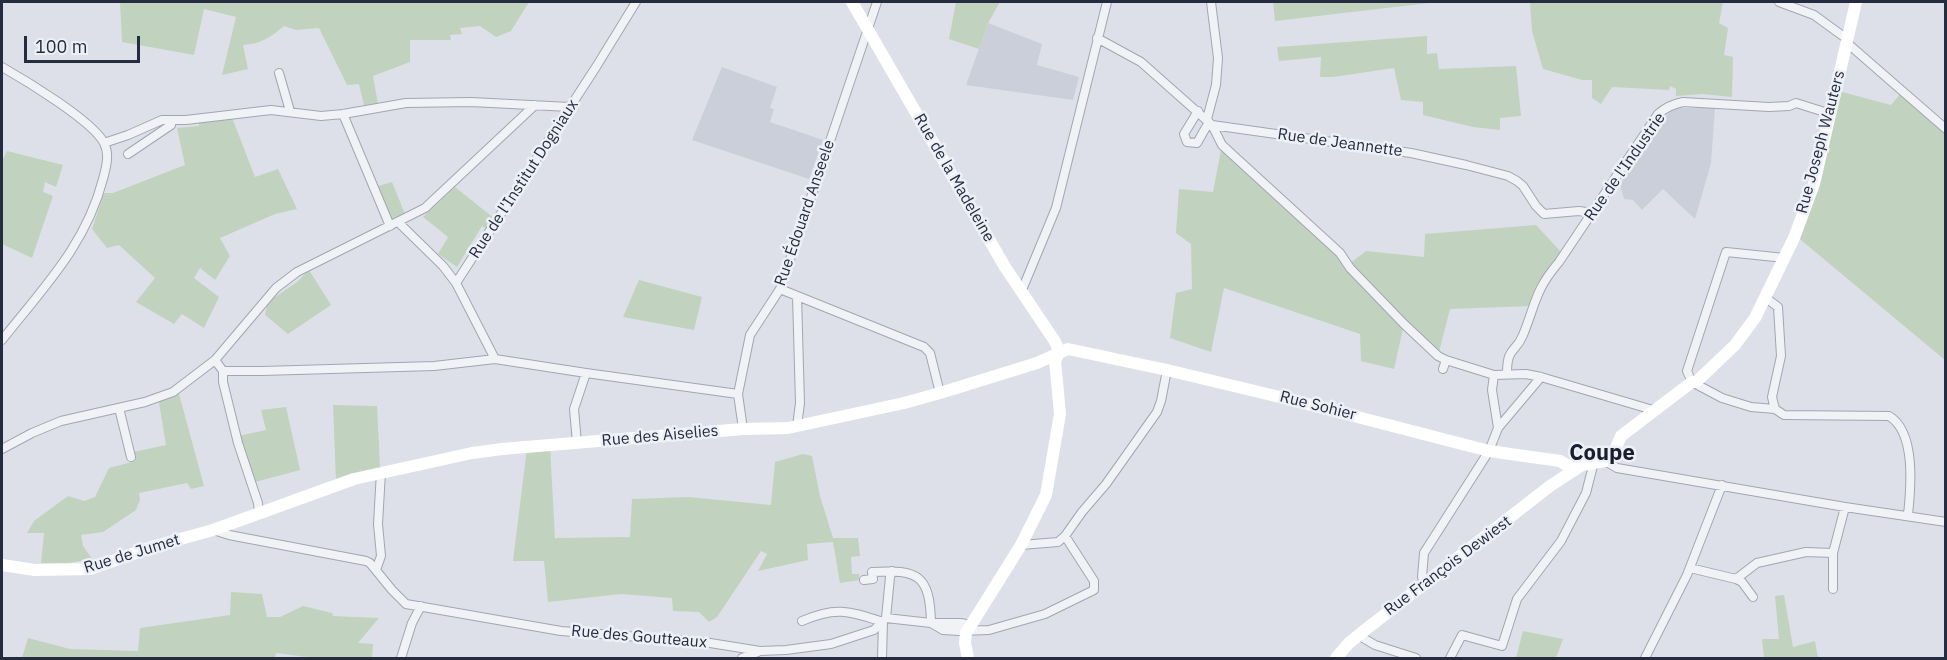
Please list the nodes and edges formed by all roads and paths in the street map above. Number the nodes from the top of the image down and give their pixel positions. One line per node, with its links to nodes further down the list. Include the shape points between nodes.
1 (636, 2): 14 (street, Rue de l'Institut Dogniaux)
2 (852, 2): 8 (street, Rue de la Madeleine)
3 (877, 2): 8 (street, Rue Édouard Anseele)
4 (1107, 2): 9 (street)
5 (1210, 2): 20 (street, via 1218,58)
6 (1779, 2): 10 (street, via 1814,15)
7 (1856, 2): 10 (street, Rue Joseph Wauters)
8 (868, 29): 28 (street, Rue Édouard Anseele); 29 (street, Rue de la Madeleine)
9 (1097, 38): 16 (street, via 1142,62); 29 (street, via 1056,208)
10 (1847, 41): 18 (street, Rue Joseph Wauters); 21 (street)
11 (2, 67): 22 (street, via 84,121)
12 (279, 73): 15 (street)
13 (535, 105): 14 (street); 17 (street, via 410,102); 25 (street, via 425,207)
14 (570, 107): 27 (street, Rue de l'Institut Dogniaux)
15 (290, 111): 17 (street, via 321,116); 19 (street)
16 (1198, 111): 20 (street); 20 (street, via 1184,134 1187,142 1197,143)
17 (343, 114): 25 (street)
18 (1832, 114): 24 (street, Rue de l'Industrie, via 1797,103 1769,107 1674,104 1658,114); 26 (street, Rue Joseph Wauters, via 1811,193)
19 (171, 120): 22 (street); 23 (street, via 171,125)
20 (1209, 122): 24 (street, Rue de Jeannette, via 1467,165 1517,181 1544,214); 40 (street, via 1222,145 1340,253 1444,365)
21 (1946, 129)
22 (104, 142): 32 (street, via 107,158 90,219 72,253)
23 (128, 154)
24 (1593, 213): 38 (street, Rue de l'Industrie, via 1542,283 1521,339 1509,355)
25 (394, 224): 27 (street, via 443,266); 35 (street, via 297,273 276,288)
26 (1785, 258): 31 (street, Rue Joseph Wauters); 42 (street, via 1726,252 1687,371)
27 (456, 283): 34 (street)
28 (780, 289): 30 (street); 44 (street, Rue Édouard Anseele, via 750,335)
29 (1022, 290): 33 (street, Rue de la Madeleine)
30 (797, 296): 43 (street, via 924,347 930,353); 48 (street)
31 (1766, 298): 42 (street, Rue Joseph Wauters, via 1735,345); 47 (street, via 1778,307 1781,356 1772,398)
32 (2, 340)
33 (1059, 352): 37 (street, Rue Sohier, via 1081,351); 43 (street, Rue des Aiselies, via 1037,363); 65 (street, via 1055,360 1060,414 1050,478 1040,510)
34 (495, 359): 36 (street, via 434,366); 39 (street)
35 (215, 360): 36 (street); 45 (street, via 173,392)
36 (223, 370): 60 (street, via 235,432)
37 (1167, 370): 53 (street, Rue Sohier); 64 (street, via 1157,412)
38 (1507, 373): 40 (street); 41 (street)
39 (586, 374): 44 (street); 51 (street, via 574,409)
40 (1494, 375): 49 (street, via 1492,390)
41 (1541, 377): 46 (street); 49 (street)
42 (1692, 382): 46 (street, Rue Joseph Wauters); 47 (street, via 1722,398)
43 (940, 393): 48 (street, Rue des Aiselies)
44 (738, 394): 50 (street, Rue Édouard Anseele)
45 (119, 408): 52 (street, via 61,421); 54 (street)
46 (1656, 408): 55 (street, Rue Joseph Wauters, via 1621,435 1612,457)
47 (1775, 410): 61 (street, via 1784,415 1889,416 1898,422 1909,450)
48 (797, 426): 50 (street, Rue des Aiselies)
49 (1498, 428): 53 (street)
50 (742, 429): 51 (street, Rue des Aiselies)
51 (577, 443): 57 (street, Rue des Aiselies, via 472,453)
52 (2, 449)
53 (1489, 450): 56 (street, Rue Sohier, via 1560,461); 73 (street, via 1424,553)
54 (130, 457)
55 (1600, 462): 56 (street, Rue François Dewiest); 58 (street); 90 (street, via 1561,541 1516,599 1502,646 1462,635)
56 (1575, 470): 73 (street, Rue François Dewiest)
57 (381, 472): 60 (street, Rue des Aiselies); 69 (street, via 381,556)
58 (1722, 485): 59 (street); 68 (street)
59 (1845, 507): 61 (street); 66 (street)
60 (259, 513): 63 (street, Rue de Jumet)
61 (1908, 515): 62 (street)
62 (1946, 522)
63 (213, 530): 67 (street, Rue de Jumet, via 90,569 34,570); 69 (street, via 358,559)
64 (1065, 536): 65 (street, via 1058,542); 80 (street, via 1094,581 1094,590 1028,620 989,630)
65 (1021, 545): 80 (street)
66 (1833, 553): 71 (street, via 1806,552 1757,563); 74 (street)
67 (2, 565)
68 (1690, 568): 71 (street); 91 (street)
69 (376, 570): 76 (street, Rue des Goutteaux, via 406,604)
70 (892, 571): 72 (street, via 872,572 873,579); 77 (street); 79 (street, via 922,580 927,589)
71 (1736, 579): 75 (street)
72 (864, 580)
73 (1424, 584): 81 (street, Rue François Dewiest)
74 (1833, 590)
75 (1753, 597)
76 (421, 606): 82 (street, Rue des Goutteaux, via 561,631 704,642); 84 (street)
77 (885, 620): 78 (street, via 839,610); 79 (street); 83 (street, Rue des Goutteaux, via 874,630); 86 (street)
78 (802, 621)
79 (931, 623): 80 (street, via 961,622)
80 (969, 629): 87 (street, via 964,640)
81 (1358, 635): 88 (street, Rue François Dewiest); 89 (street, via 1375,645)
82 (760, 651): 83 (street, Rue des Goutteaux); 85 (street)
83 (778, 655)
84 (401, 658)
85 (742, 658)
86 (882, 658)
87 (968, 658)
88 (1336, 658)
89 (1416, 658)
90 (1450, 658)
91 (1646, 658)

